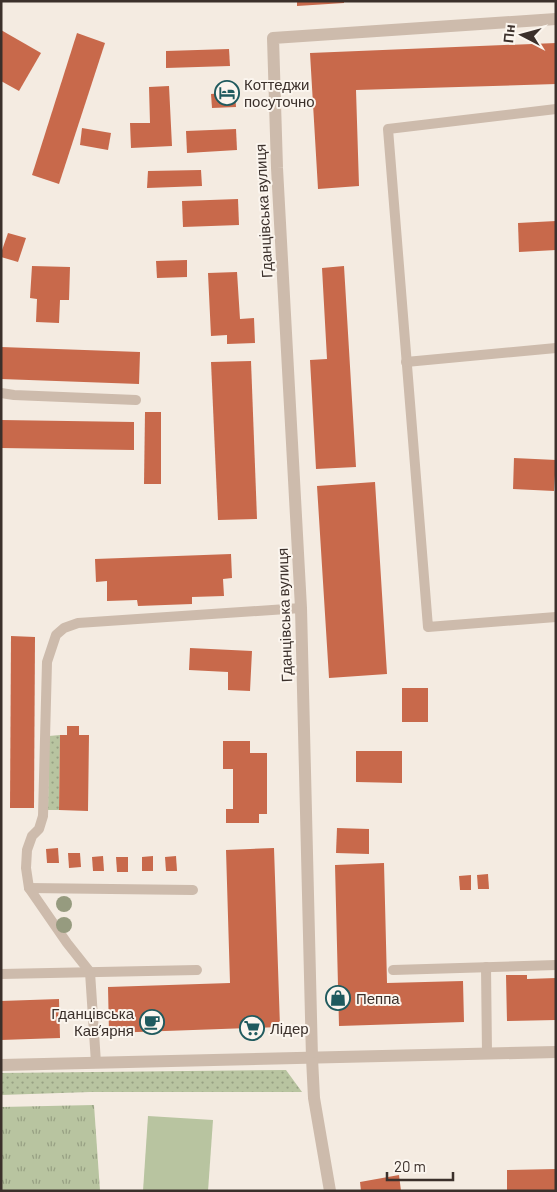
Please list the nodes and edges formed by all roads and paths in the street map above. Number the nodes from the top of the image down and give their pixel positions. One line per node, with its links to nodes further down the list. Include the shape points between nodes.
1 (556, 19): 7 (street, Гданцівська вулиця, via 273,38)
2 (556, 109): 4 (lane, via 388,129)
3 (556, 348): 4 (lane)
4 (406, 362): 8 (lane, via 428,628)
5 (1, 393): 6 (lane)
6 (136, 400)
7 (301, 608): 9 (lane, via 78,623 64,628 56,636 47,662 43,816 27,850); 19 (street, Гданцівська вулиця)
8 (556, 617)
9 (29, 888): 10 (lane); 15 (lane)
10 (193, 890)
11 (556, 965): 12 (lane)
12 (486, 967): 14 (lane); 18 (lane)
13 (197, 970): 15 (lane)
14 (393, 970)
15 (90, 972): 16 (lane); 20 (lane)
16 (1, 974)
17 (556, 1052): 18 (street)
18 (487, 1053): 19 (street)
19 (312, 1058): 20 (street); 22 (street, Гданцівська вулиця, via 315,1106)
20 (96, 1063): 21 (street)
21 (1, 1065)
22 (330, 1191)

